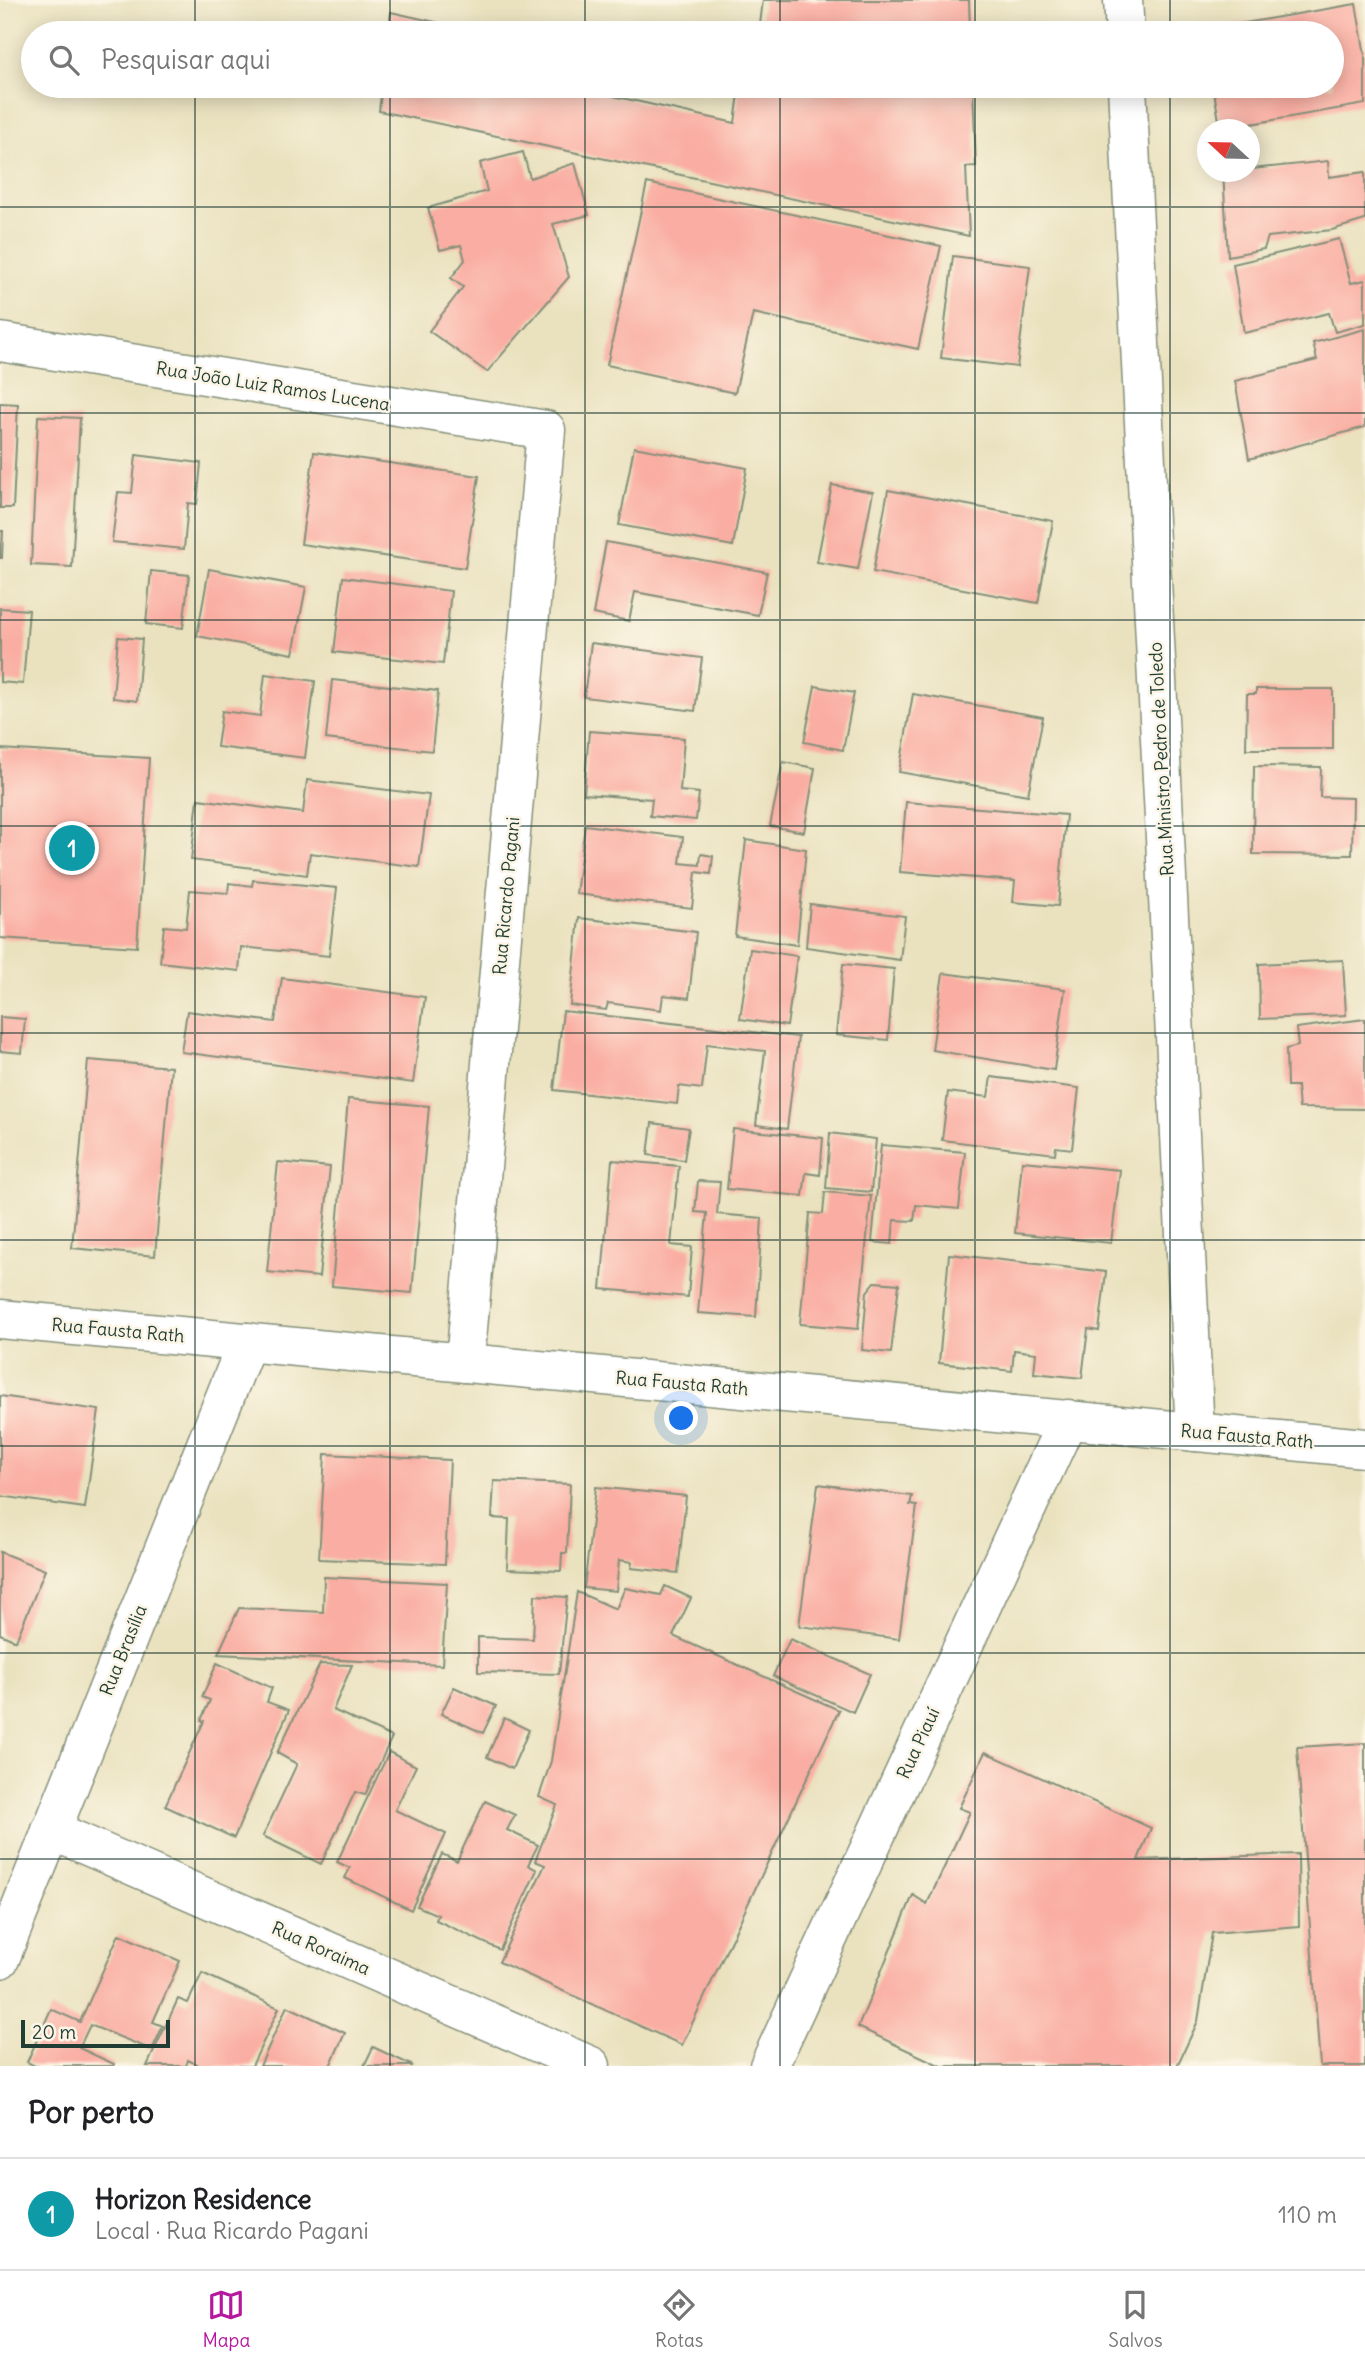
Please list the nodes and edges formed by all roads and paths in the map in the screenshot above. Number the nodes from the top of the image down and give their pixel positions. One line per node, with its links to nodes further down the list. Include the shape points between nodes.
1 (1123, 0): 2 (street)
2 (1124, 21)
3 (1128, 98): 10 (street, Rua Ministro Pedro de Toledo)
4 (0, 342): 5 (street, Rua João Luiz Ramos Lucena)
5 (546, 430): 8 (street, Rua Ricardo Pagani)
6 (0, 1318): 7 (street, Rua Fausta Rath)
7 (247, 1342): 8 (street, Rua Fausta Rath); 12 (street, Rua Brasília)
8 (465, 1363): 9 (street, Rua Fausta Rath)
9 (1068, 1419): 10 (street, Rua Fausta Rath); 15 (street, Rua Piauí)
10 (1195, 1432): 11 (street, Rua Fausta Rath)
11 (1365, 1448)
12 (51, 1830): 13 (street, Rua Brasília); 14 (street, Rua Roraima)
13 (0, 1959)
14 (591, 2066)
15 (769, 2066)

